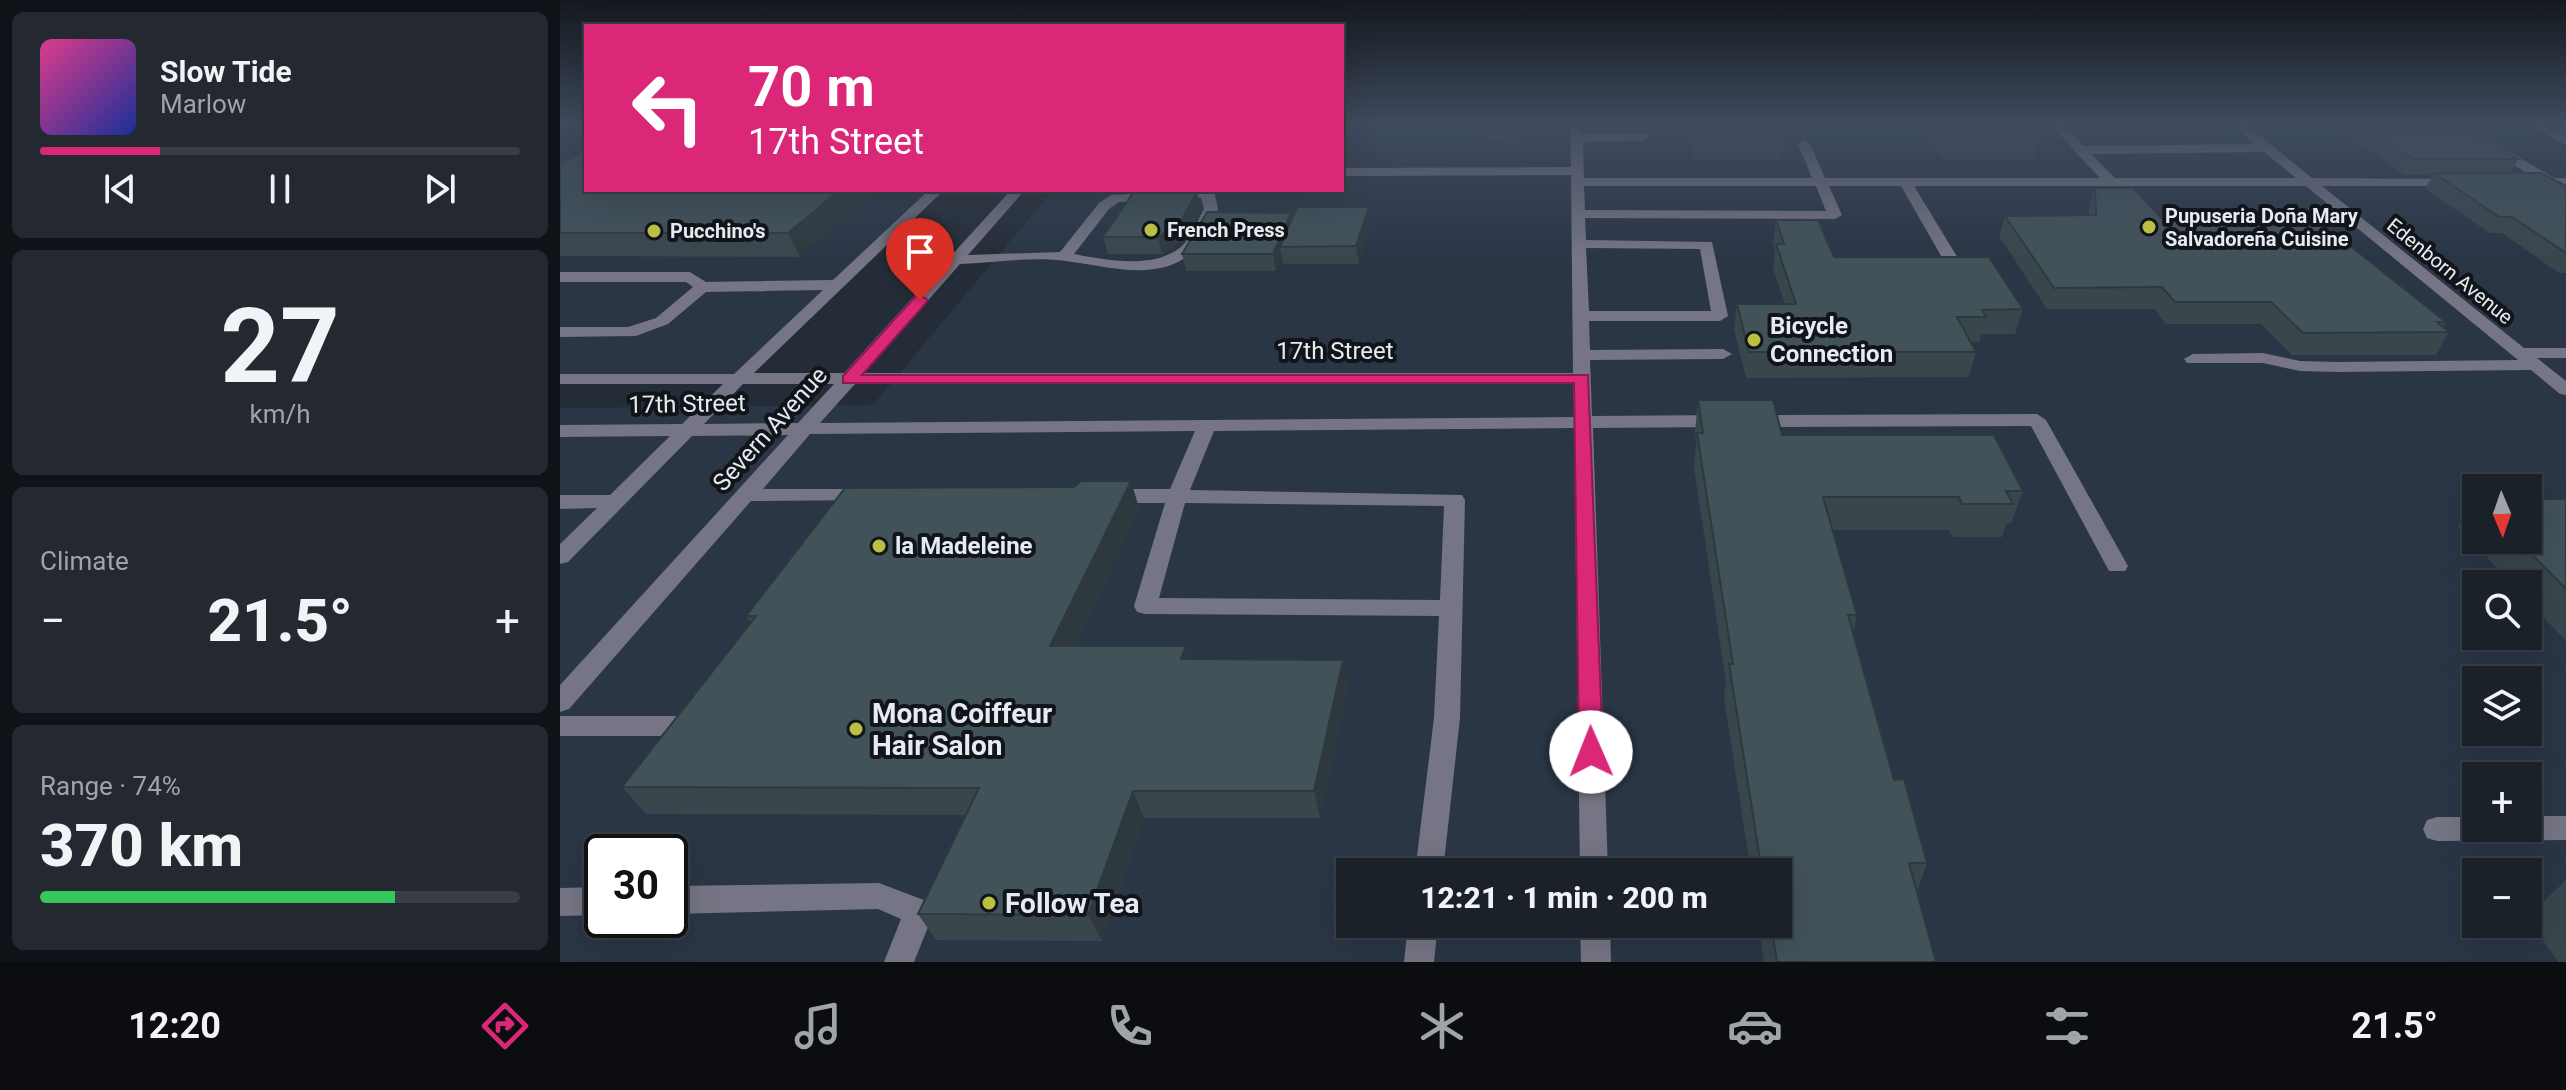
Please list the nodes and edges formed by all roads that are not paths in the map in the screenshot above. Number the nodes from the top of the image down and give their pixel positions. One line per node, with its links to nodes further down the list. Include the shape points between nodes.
1 (1578, 168): 7 (street)
2 (1815, 168): 8 (street)
3 (2097, 168): 10 (street)
4 (2291, 168): 11 (street, Edenborn Avenue)
5 (2533, 168): 14 (street)
6 (1344, 172): 7 (street)
7 (1578, 177): 8 (street); 18 (street)
8 (1821, 181): 9 (street); 18 (street, via 1835,215)
9 (1905, 182): 10 (street); 22 (street)
10 (2111, 182): 11 (street)
11 (2308, 182): 12 (street); 32 (street, Edenborn Avenue)
12 (2475, 182)
13 (2521, 182): 14 (street)
14 (2558, 182)
15 (935, 192): 24 (street)
16 (1016, 192): 21 (street, Severn Avenue)
17 (1206, 192): 20 (street, via 1116,198); 20 (street, via 1211,209 1188,249 1170,259 1096,264)
18 (1578, 214): 19 (street)
19 (1579, 244): 26 (street); 26 (street, via 1707,245 1720,316)
20 (1064, 256): 21 (street)
21 (956, 260): 36 (street, Severn Avenue)
22 (1956, 268)
23 (560, 277): 25 (street, via 690,277)
24 (837, 285): 25 (street); 35 (street)
25 (702, 287): 27 (street, via 662,321 630,332)
26 (1581, 316): 30 (street)
27 (560, 332)
28 (2566, 353): 32 (street)
29 (1723, 354): 30 (street)
30 (1582, 355): 33 (street)
31 (2193, 359): 32 (street, via 2263,358 2337,367)
32 (2528, 359): 37 (street, Edenborn Avenue)
33 (1582, 378): 36 (street, 17th Street); 38 (street)
34 (560, 379): 35 (street, 17th Street)
35 (737, 380): 36 (street, 17th Street); 42 (street)
36 (849, 380): 40 (street, Severn Avenue)
37 (2566, 390)
38 (1583, 422): 39 (street, 17th Street); 50 (street, 17th Street, via 2037,420); 58 (street)
39 (1208, 424): 40 (street, 17th Street); 46 (street)
40 (806, 427): 42 (street, 17th Street); 43 (street, Severn Avenue)
41 (560, 431): 42 (street, 17th Street)
42 (688, 432): 47 (street)
43 (745, 495): 44 (street); 52 (street, Severn Avenue)
44 (889, 495)
45 (1081, 496): 46 (street)
46 (1177, 496): 51 (street, via 1455,500); 51 (street, via 1145,606)
47 (617, 501): 48 (street); 49 (street)
48 (560, 502)
49 (560, 557)
50 (2117, 566)
51 (1451, 608): 57 (street, via 1447,718)
52 (560, 702)
53 (560, 726): 54 (street)
54 (693, 726)
55 (2566, 828): 56 (street)
56 (2437, 829)
57 (1431, 858)
58 (1594, 858)
59 (688, 900): 64 (street, via 879,896 919,912)
60 (584, 901): 61 (street)
61 (560, 902)
62 (1422, 938): 65 (street)
63 (1595, 938): 66 (street)
64 (899, 962)
65 (1419, 962)
66 (1596, 962)

